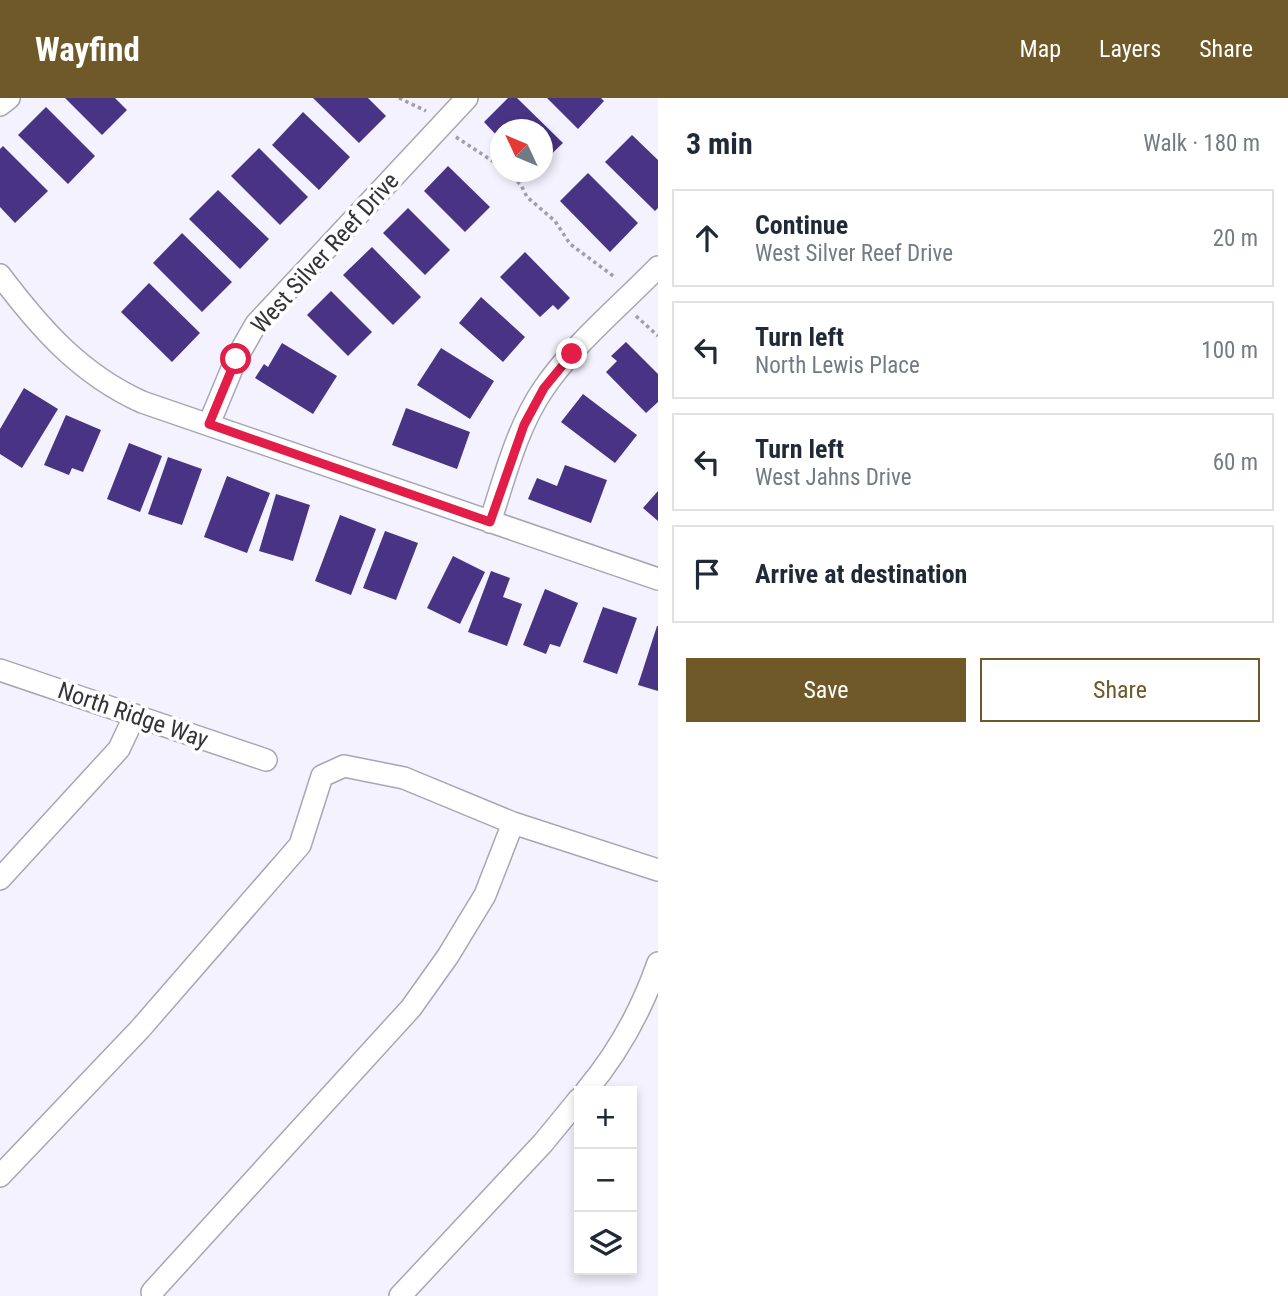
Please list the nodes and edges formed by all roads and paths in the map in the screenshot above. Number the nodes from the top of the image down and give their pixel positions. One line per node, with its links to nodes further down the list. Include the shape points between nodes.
1 (9, 98): 3 (street)
2 (467, 98): 9 (street, West Silver Reef Drive, via 256,324)
3 (0, 105)
4 (518, 182): 7 (path, via 527,197 555,220 570,244 621,283)
5 (658, 267): 7 (street)
6 (0, 275): 9 (street, via 34,319 82,368 142,402)
7 (628, 298): 8 (path, via 636,316); 10 (street, via 544,388 524,425)
8 (658, 336)
9 (209, 424): 10 (street)
10 (490, 522): 11 (street)
11 (658, 579)
12 (0, 670): 13 (street, North Ridge Way)
13 (135, 715): 14 (street, North Ridge Way); 17 (street, via 119,749)
14 (266, 760)
15 (513, 822): 16 (street); 21 (street, via 404,778 344,766 322,776 300,845 140,1028); 22 (street, via 485,895 411,1008)
16 (658, 870)
17 (0, 879)
18 (658, 963): 19 (street, via 609,1064)
19 (590, 1086)
20 (574, 1106): 23 (street)
21 (0, 1176)
22 (153, 1295)
23 (400, 1296)

